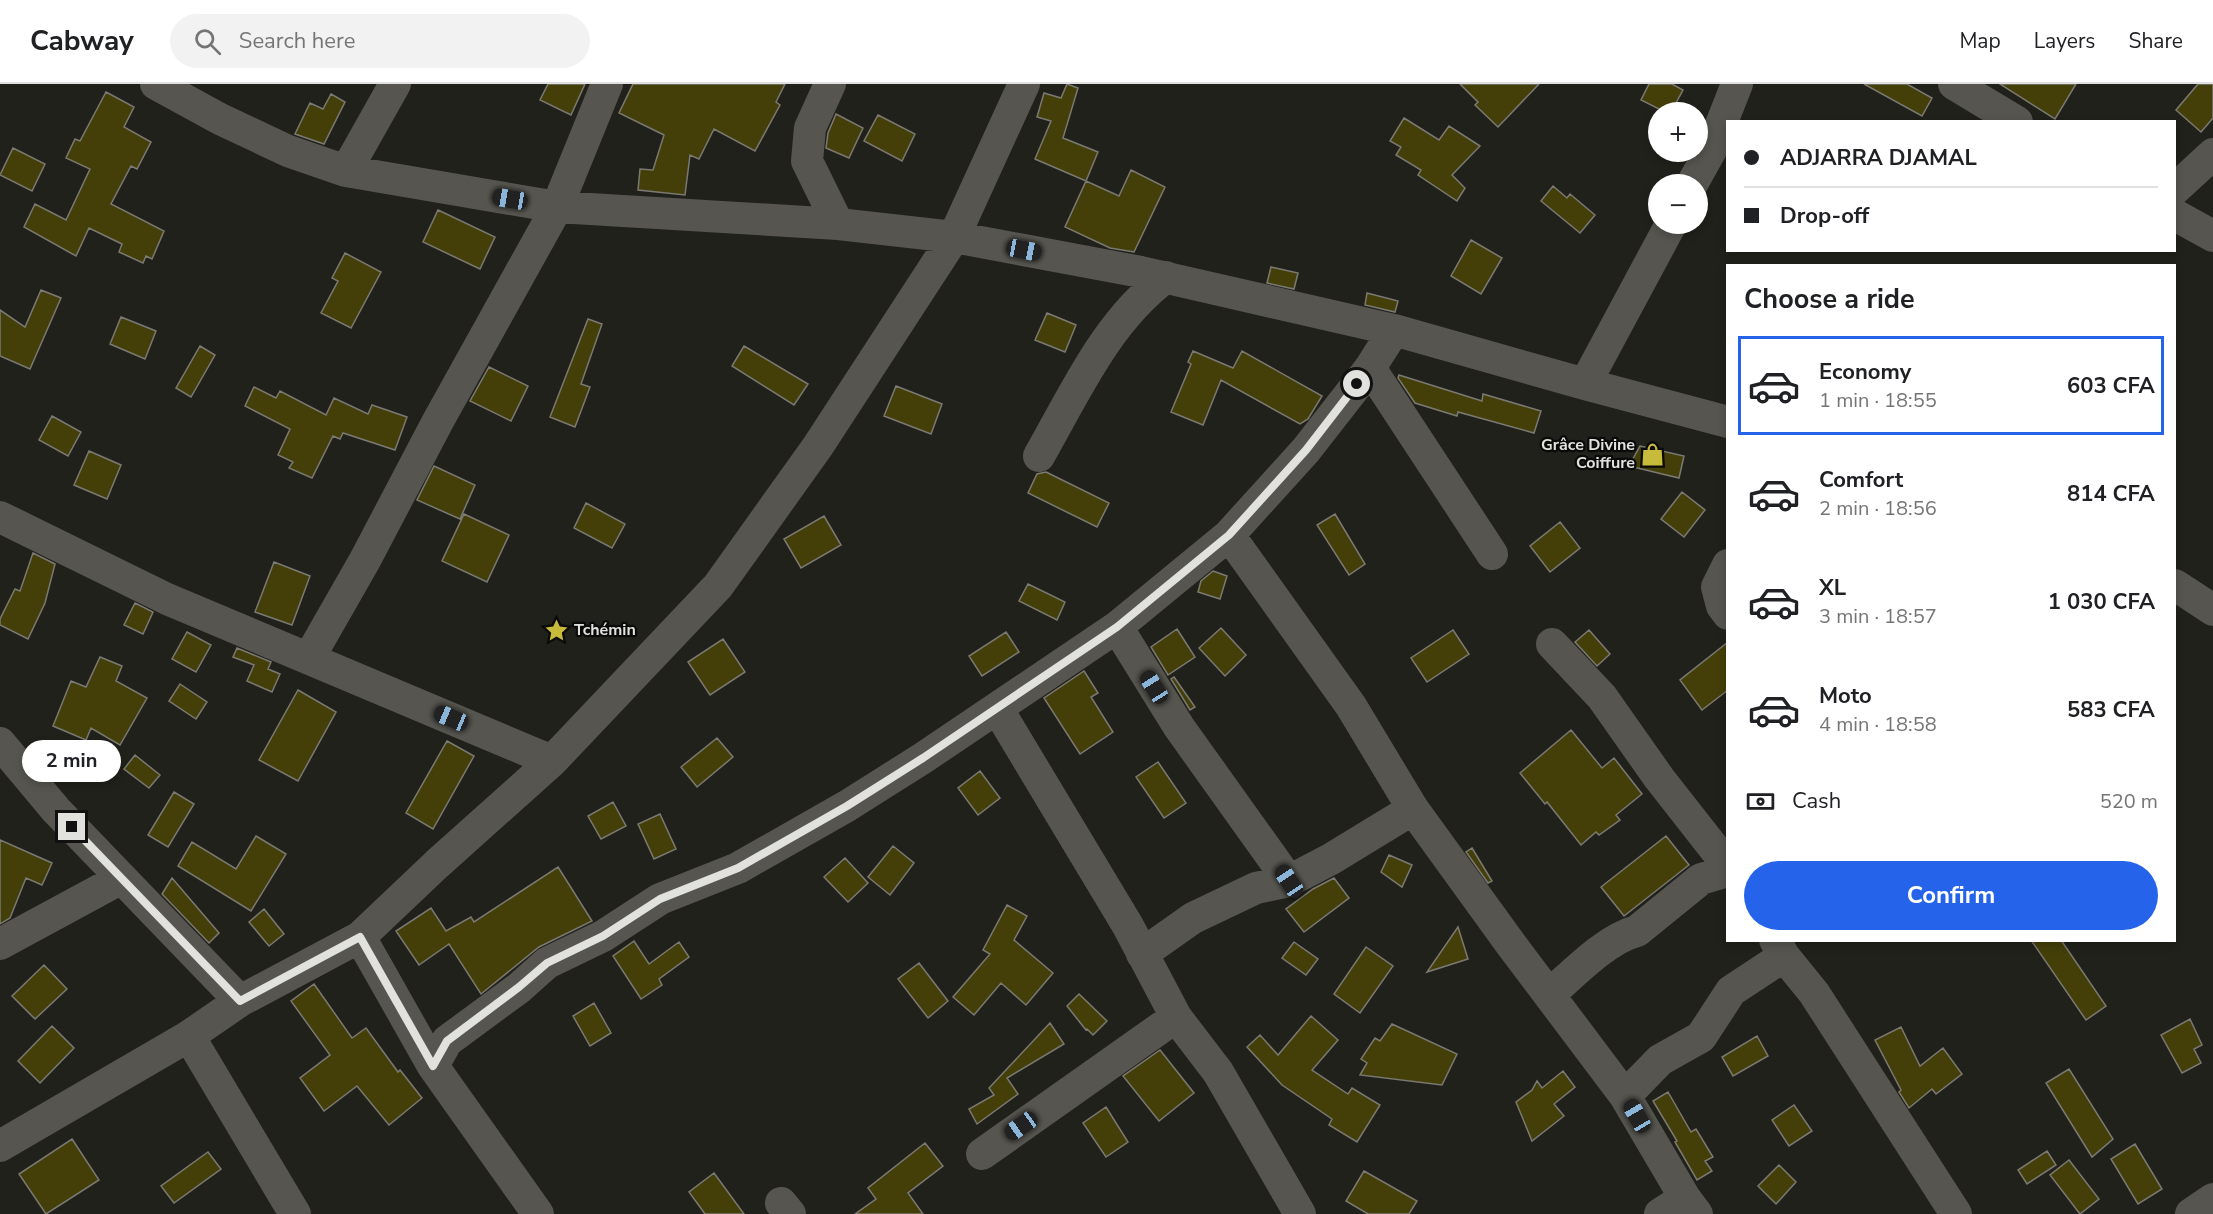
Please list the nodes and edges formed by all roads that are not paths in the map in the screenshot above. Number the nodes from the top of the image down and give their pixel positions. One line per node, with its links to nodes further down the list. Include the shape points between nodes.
1 (156, 84): 10 (street, via 288,152)
2 (395, 84): 10 (street)
3 (607, 84): 13 (street)
4 (830, 84): 15 (street, via 810,128 807,160)
5 (1024, 84): 18 (street)
6 (1737, 84): 11 (street)
7 (1964, 86): 8 (street)
8 (2014, 120)
9 (2213, 154): 12 (street)
10 (346, 171): 13 (street)
11 (1698, 174)
12 (2176, 188)
13 (557, 207): 15 (street); 34 (street)
14 (2176, 215): 17 (street)
15 (838, 224): 18 (street)
16 (1666, 234): 22 (street)
17 (2213, 236)
18 (954, 237): 19 (street); 37 (street, via 818,446 718,586)
19 (1166, 277): 20 (street); 24 (street, via 1147,291 1105,340)
20 (1394, 330): 21 (street); 22 (street)
21 (1370, 368): 26 (street, via 1306,450); 27 (street)
22 (1585, 384): 23 (street)
23 (1726, 421)
24 (1039, 456)
25 (0, 517): 34 (street, via 167,598)
26 (1229, 535): 32 (street); 38 (street, via 1351,705)
27 (1492, 554)
28 (1726, 569): 31 (street, via 1717,587)
29 (2176, 586): 30 (street)
30 (2213, 610)
31 (1726, 611)
32 (1117, 627): 35 (street); 42 (street, via 1179,726)
33 (1552, 644): 39 (street, via 1602,697)
34 (309, 658): 37 (street)
35 (997, 708): 46 (street); 51 (street, via 847,806 758,857 660,899 603,936 547,963 447,1041)
36 (0, 743): 41 (street)
37 (552, 761): 43 (street)
38 (1413, 808): 42 (street); 47 (street)
39 (1726, 863)
40 (1726, 873): 47 (street, via 1701,879)
41 (120, 879): 44 (street); 48 (street)
42 (1289, 881): 46 (street, via 1256,888 1193,918)
43 (360, 937): 48 (street); 51 (street)
44 (0, 944)
45 (1779, 948): 52 (street, via 1731,991 1701,1037 1660,1060); 60 (street, via 1814,993)
46 (1142, 954): 49 (street)
47 (1548, 995): 52 (street)
48 (240, 1001): 50 (street)
49 (1176, 1017): 54 (street); 59 (street, via 1218,1072)
50 (189, 1036): 53 (street); 57 (street)
51 (433, 1066): 58 (street)
52 (1625, 1096): 56 (street)
53 (1, 1144)
54 (982, 1154)
55 (2213, 1199): 61 (street)
56 (1681, 1209)
57 (295, 1214)
58 (538, 1214)
59 (1300, 1214)
60 (1956, 1214)
61 (2191, 1214)

